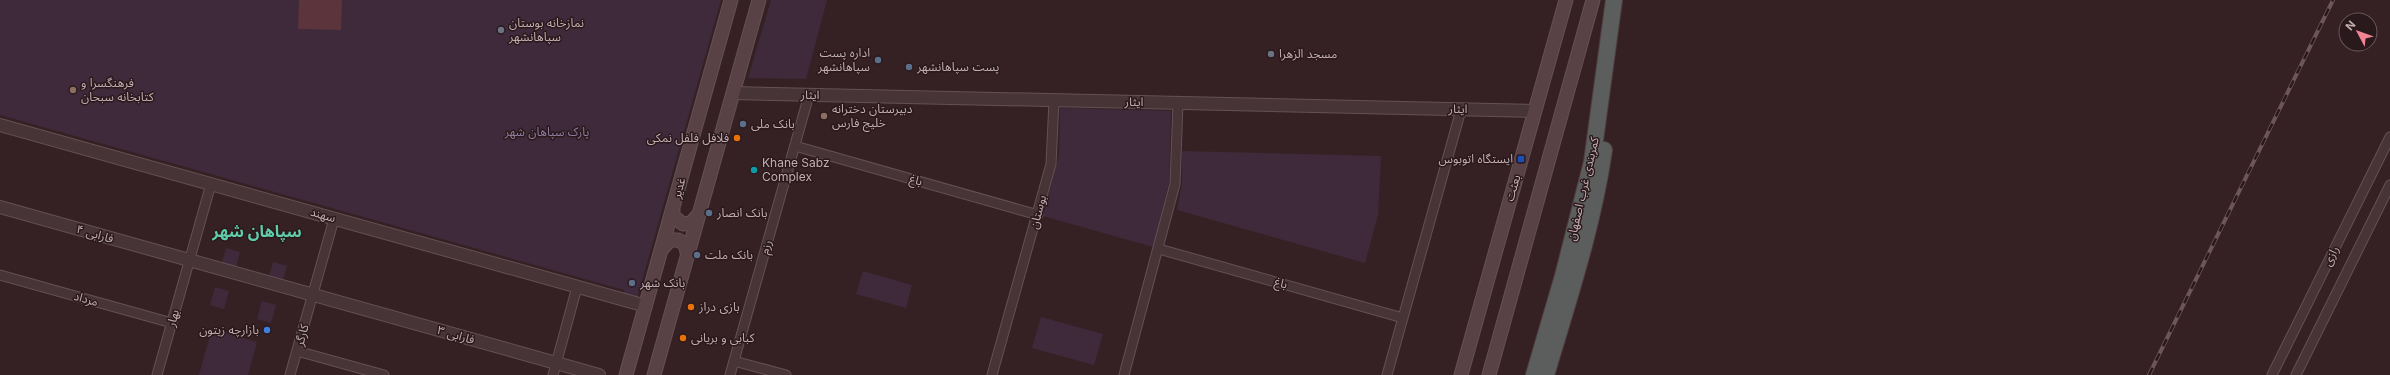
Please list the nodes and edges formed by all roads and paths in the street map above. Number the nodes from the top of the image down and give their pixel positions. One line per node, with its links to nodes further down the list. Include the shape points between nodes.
1 (731, 0): 19 (main road, غدیر)
2 (759, 0): 7 (main road)
3 (1566, 0): 12 (main road, بعثت)
4 (1593, 0): 49 (main road)
5 (1614, 0): 50 (highway, کمربندی غرب اصفهان, via 1592,162)
6 (1624, 0): 51 (highway, کمربندی غرب اصفهان, via 1601,174 1580,261)
7 (733, 93): 8 (street, ایثار); 20 (main road)
8 (809, 95): 9 (street, ایثار); 15 (street, رزم)
9 (1054, 100): 10 (street, ایثار); 21 (street, بوستان, via 1053,154)
10 (1178, 103): 11 (street, ایثار); 24 (street, via 1176,184)
11 (1461, 110): 12 (street, ایثار); 31 (street)
12 (1535, 111): 48 (main road, بعثت)
13 (0, 125): 16 (street, سهند)
14 (2390, 137): 52 (street, رازی)
15 (795, 146): 21 (street, باغ); 34 (street, رزم)
16 (211, 184): 22 (street, سهند); 26 (street, بهار)
17 (2390, 185): 53 (street, رازی)
18 (0, 207): 26 (street, فارابی ۴)
19 (673, 207): 20 (main road, via 676,219 683,224 694,221); 23 (main road, غدیر)
20 (699, 214): 25 (main road)
21 (1038, 214): 45 (street, بوستان)
22 (334, 219): 28 (street, سهند); 29 (street, کارگر)
23 (661, 249): 25 (main road, via 670,240 678,240 685,244); 30 (main road, غدیر)
24 (1160, 249): 31 (street, باغ); 46 (street)
25 (688, 256): 42 (main road)
26 (189, 260): 29 (street, فارابی ۴); 32 (street, بهار)
27 (0, 275): 32 (street, مرداد)
28 (578, 287): 30 (street, سهند); 35 (street)
29 (312, 295): 33 (street, کارگر); 35 (street, فارابی ۳)
30 (646, 306): 41 (main road, غدیر)
31 (1403, 318): 47 (street)
32 (172, 323): 36 (street, بهار)
33 (297, 351): 37 (street, کارگر); 38 (street)
34 (734, 360): 43 (street, رزم); 44 (street)
35 (556, 363): 39 (street); 40 (street, فارابی ۳)
36 (157, 375)
37 (290, 375)
38 (384, 375)
39 (553, 375)
40 (599, 375)
41 (626, 375)
42 (654, 375)
43 (730, 375)
44 (786, 375)
45 (992, 375)
46 (1124, 375)
47 (1387, 375)
48 (1461, 375)
49 (1489, 375)
50 (1534, 375)
51 (1546, 375)
52 (2272, 375)
53 (2296, 375)

